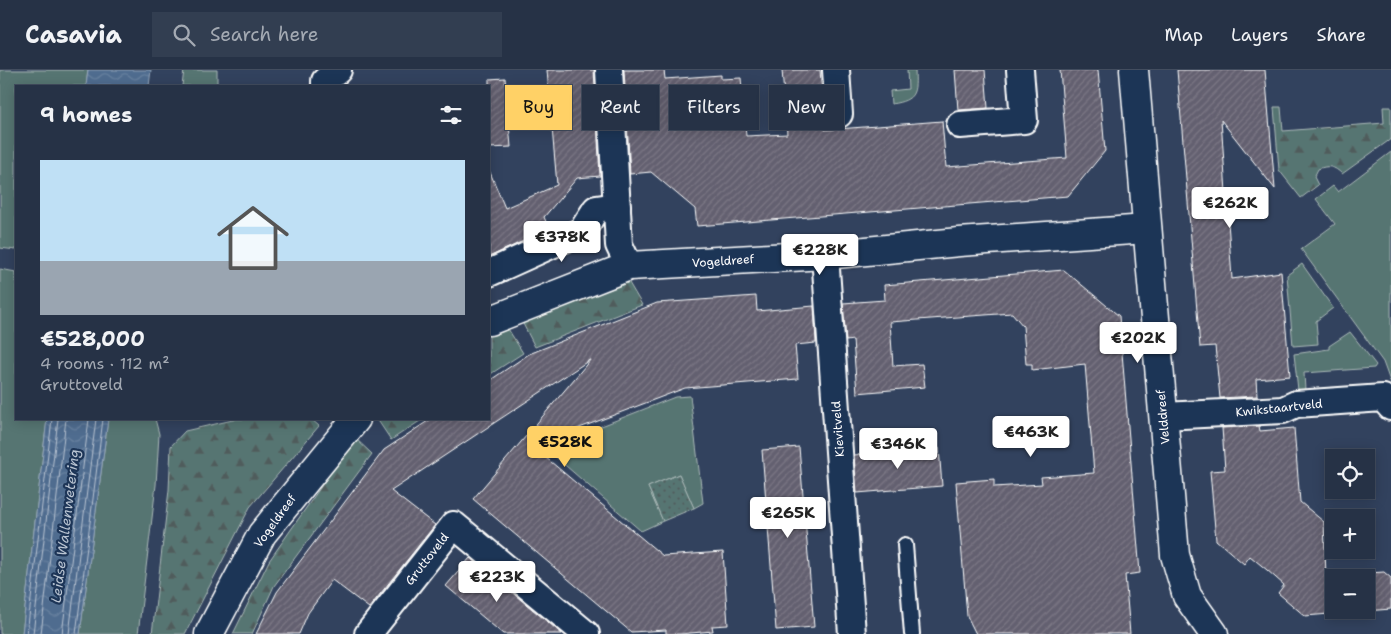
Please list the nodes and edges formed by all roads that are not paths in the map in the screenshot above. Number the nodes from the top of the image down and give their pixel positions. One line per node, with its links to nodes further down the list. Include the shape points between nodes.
1 (338, 70): 6 (street, via 325,81)
2 (609, 70): 9 (street)
3 (836, 70): 7 (street)
4 (1020, 70): 8 (street, via 1024,120)
5 (1134, 70): 10 (street, Velddreef)
6 (325, 85)
7 (837, 85)
8 (960, 125)
9 (617, 206): 12 (street, via 620,245); 13 (street, via 596,209 582,231)
10 (1147, 230): 11 (street, Vogeldreef); 16 (street, Velddreef)
11 (825, 254): 12 (street, Vogeldreef); 22 (street, Kievitveld)
12 (629, 266): 14 (street, Vogeldreef)
13 (490, 274)
14 (490, 322)
15 (1391, 408): 16 (street, Kwikstaartveld, via 1383,398 1296,404 1283,410)
16 (1164, 416): 24 (street, Velddreef, via 1175,555 1187,596)
17 (355, 420): 19 (street, Vogeldreef, via 262,534)
18 (905, 545): 23 (lane)
19 (209, 634)
20 (368, 634): 21 (street, Gruttoveld, via 454,525)
21 (586, 634)
22 (852, 634)
23 (912, 634)
24 (1214, 634)

